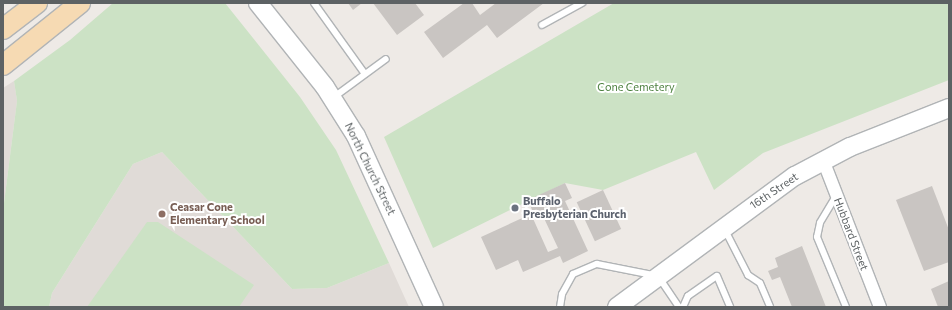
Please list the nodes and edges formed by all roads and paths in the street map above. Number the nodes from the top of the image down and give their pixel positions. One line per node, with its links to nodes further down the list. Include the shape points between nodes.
1 (38, 3): 7 (main road)
2 (80, 3): 9 (main road)
3 (258, 3): 11 (street, North Church Street)
4 (314, 3): 10 (lane)
5 (582, 3): 6 (lane)
6 (542, 25)
7 (3, 29)
8 (386, 59): 10 (lane)
9 (3, 65)
10 (366, 74): 11 (lane)
11 (332, 98): 17 (street, North Church Street, via 356,136)
12 (949, 108): 13 (street, 16th Street)
13 (823, 160): 14 (street, Hubbard Street); 15 (street, 16th Street, via 795,176)
14 (836, 196): 24 (lane, via 820,223 817,237); 25 (street, Hubbard Street)
15 (723, 226): 16 (street, 16th Street); 23 (lane, via 748,275 760,283)
16 (658, 276): 18 (lane, via 597,264 582,268 567,283); 19 (street, 16th Street); 20 (lane)
17 (434, 307)
18 (560, 307)
19 (617, 307)
20 (679, 307)
21 (683, 307): 22 (lane, via 688,296 717,276)
22 (730, 307)
23 (770, 307)
24 (846, 307)
25 (880, 307)

